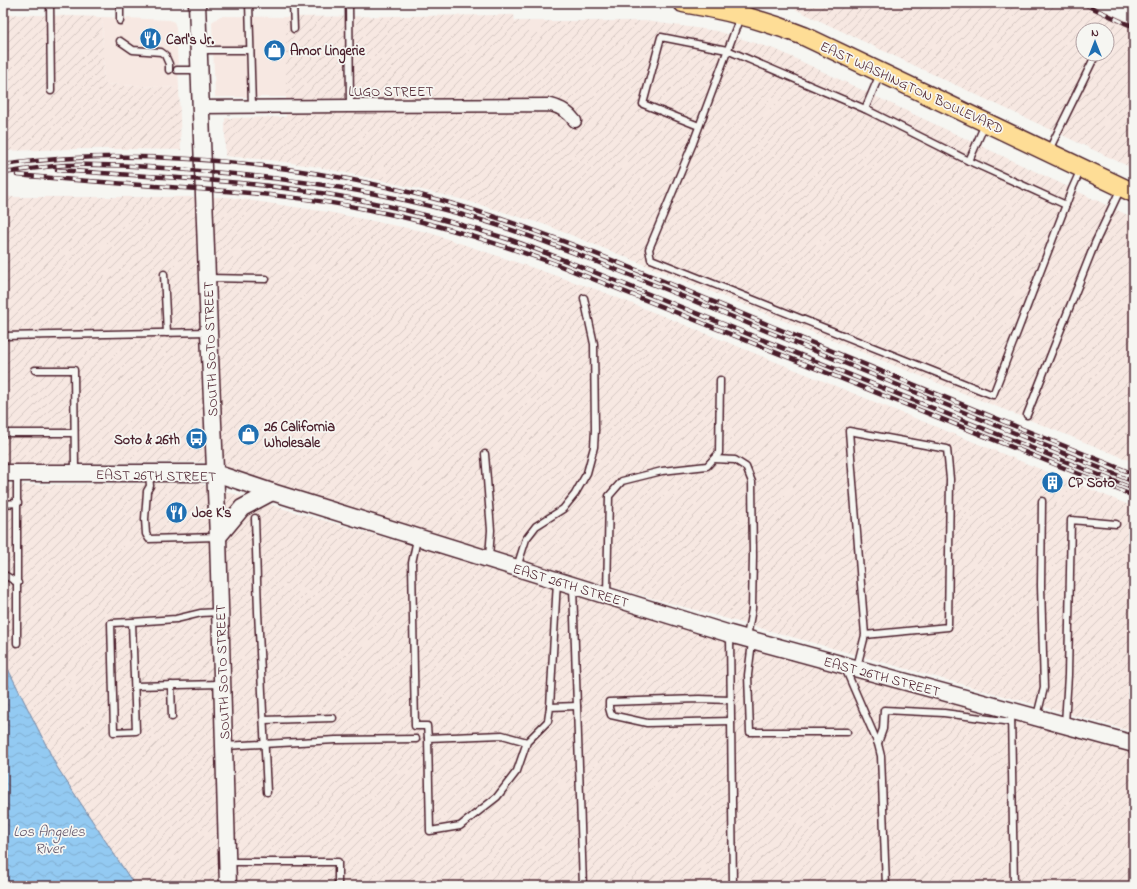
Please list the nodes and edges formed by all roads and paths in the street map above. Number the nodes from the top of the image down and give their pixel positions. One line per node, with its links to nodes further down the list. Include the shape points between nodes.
1 (50, 3): 21 (lane)
2 (120, 3): 10 (lane)
3 (197, 3): 13 (street, SOUTH SOTO STREET)
4 (249, 3): 14 (lane)
5 (294, 3): 11 (lane)
6 (349, 3): 23 (lane)
7 (683, 3): 8 (main road, EAST WASHINGTON BOULEVARD)
8 (702, 4): 9 (main road, EAST WASHINGTON BOULEVARD)
9 (741, 14): 15 (lane); 20 (main road, EAST WASHINGTON BOULEVARD, via 804,36)
10 (120, 21)
11 (294, 29)
12 (120, 41): 17 (lane, via 133,50 161,52 165,55)
13 (198, 50): 14 (lane); 19 (street, SOUTH SOTO STREET)
14 (250, 50): 22 (lane)
15 (727, 50): 25 (lane); 28 (lane); 28 (lane, via 661,37 643,104)
16 (1092, 62): 29 (lane)
17 (170, 70)
18 (177, 70): 19 (lane)
19 (199, 70): 24 (street, SOUTH SOTO STREET)
20 (881, 73): 25 (lane); 27 (main road, EAST WASHINGTON BOULEVARD)
21 (51, 91)
22 (252, 106): 23 (street, LUGO STREET); 24 (street, LUGO STREET)
23 (350, 106): 26 (street, LUGO STREET, via 551,105 566,110)
24 (201, 107): 35 (street, SOUTH SOTO STREET)
25 (866, 109): 30 (lane)
26 (575, 121)
27 (986, 122): 29 (main road, EAST WASHINGTON BOULEVARD); 30 (lane)
28 (699, 126): 33 (lane, via 649,249 651,258 993,395)
29 (1048, 152): 31 (main road, EAST WASHINGTON BOULEVARD)
30 (969, 161): 33 (lane)
31 (1082, 168): 32 (main road, EAST WASHINGTON BOULEVARD); 33 (lane)
32 (1128, 189): 43 (lane, via 1095,243)
33 (1066, 205)
34 (164, 274): 39 (lane)
35 (207, 278): 36 (lane); 38 (street, SOUTH SOTO STREET)
36 (266, 279)
37 (584, 298): 61 (lane, via 594,344 594,447 587,473 575,494 563,509 536,526 526,539)
38 (209, 332): 39 (lane); 51 (street, SOUTH SOTO STREET)
39 (167, 333): 40 (lane)
40 (3, 336)
41 (35, 370): 45 (lane, via 74,370)
42 (720, 380): 47 (lane, via 719,452)
43 (1027, 415)
44 (3, 432): 45 (lane)
45 (74, 433): 49 (lane)
46 (485, 454): 60 (lane, via 490,530)
47 (714, 459): 66 (lane, via 707,466 622,481 610,496); 71 (lane, via 735,460 746,467 752,482 752,609)
48 (10, 473): 49 (street, EAST 26TH STREET); 54 (lane)
49 (75, 473): 50 (street, EAST 26TH STREET)
50 (149, 473): 51 (street, EAST 26TH STREET); 58 (lane, via 150,486 145,519 149,539)
51 (215, 473): 52 (street, EAST 26TH STREET); 58 (street, SOUTH SOTO STREET)
52 (272, 492): 58 (street, via 242,508); 59 (street, EAST 26TH STREET)
53 (1042, 500): 83 (lane, via 1044,688)
54 (18, 503): 55 (lane); 64 (lane)
55 (3, 504)
56 (255, 518): 84 (lane)
57 (1116, 524): 86 (lane, via 1071,520 1068,675)
58 (218, 537): 67 (street, SOUTH SOTO STREET)
59 (417, 537): 60 (street, EAST 26TH STREET); 88 (lane, via 412,563 415,726 427,726)
60 (488, 559): 61 (street, EAST 26TH STREET)
61 (516, 568): 63 (street, EAST 26TH STREET)
62 (3, 574): 64 (lane)
63 (557, 580): 65 (street, EAST 26TH STREET); 79 (lane)
64 (18, 583): 72 (lane)
65 (572, 585): 66 (street, EAST 26TH STREET); 78 (lane)
66 (607, 596): 69 (street, EAST 26TH STREET)
67 (220, 612): 68 (lane); 74 (street, SOUTH SOTO STREET)
68 (132, 622): 76 (lane); 76 (lane, via 111,623 114,732 136,731)
69 (730, 634): 71 (street, EAST 26TH STREET); 77 (lane)
70 (865, 635): 70 (lane, via 852,462 849,431 947,449 950,479 948,627); 73 (lane)
71 (749, 639): 73 (street, EAST 26TH STREET); 87 (lane, via 750,732)
72 (17, 643)
73 (850, 667): 81 (street, EAST 26TH STREET); 91 (lane)
74 (223, 684): 75 (lane); 94 (street, SOUTH SOTO STREET)
75 (171, 685): 76 (lane); 80 (lane)
76 (135, 686)
77 (730, 700): 85 (lane); 85 (lane, via 699,698 610,702 609,708 611,715 647,723)
78 (577, 706): 79 (lane); 99 (lane)
79 (550, 707): 90 (lane, via 548,721)
80 (172, 717)
81 (1011, 717): 83 (street, EAST 26TH STREET); 91 (lane, via 884,710 883,729); 102 (lane)
82 (333, 718): 84 (lane)
83 (1036, 718): 86 (street, EAST 26TH STREET)
84 (264, 720): 92 (lane)
85 (731, 721): 100 (lane)
86 (1064, 725): 93 (street, EAST 26TH STREET)
87 (847, 732)
88 (428, 738): 90 (lane, via 502,735); 90 (lane, via 430,831 460,826 497,796 517,771)
89 (416, 739): 92 (lane)
90 (527, 742)
91 (878, 743): 101 (lane, via 881,756)
92 (265, 744): 94 (lane); 95 (lane)
93 (1134, 744)
94 (224, 746): 96 (street, SOUTH SOTO STREET)
95 (267, 792)
96 (227, 862): 97 (street, SOUTH SOTO STREET); 98 (lane, via 338,862)
97 (228, 886)
98 (338, 886)
99 (583, 886)
100 (733, 886)
101 (886, 886)
102 (1014, 886)

